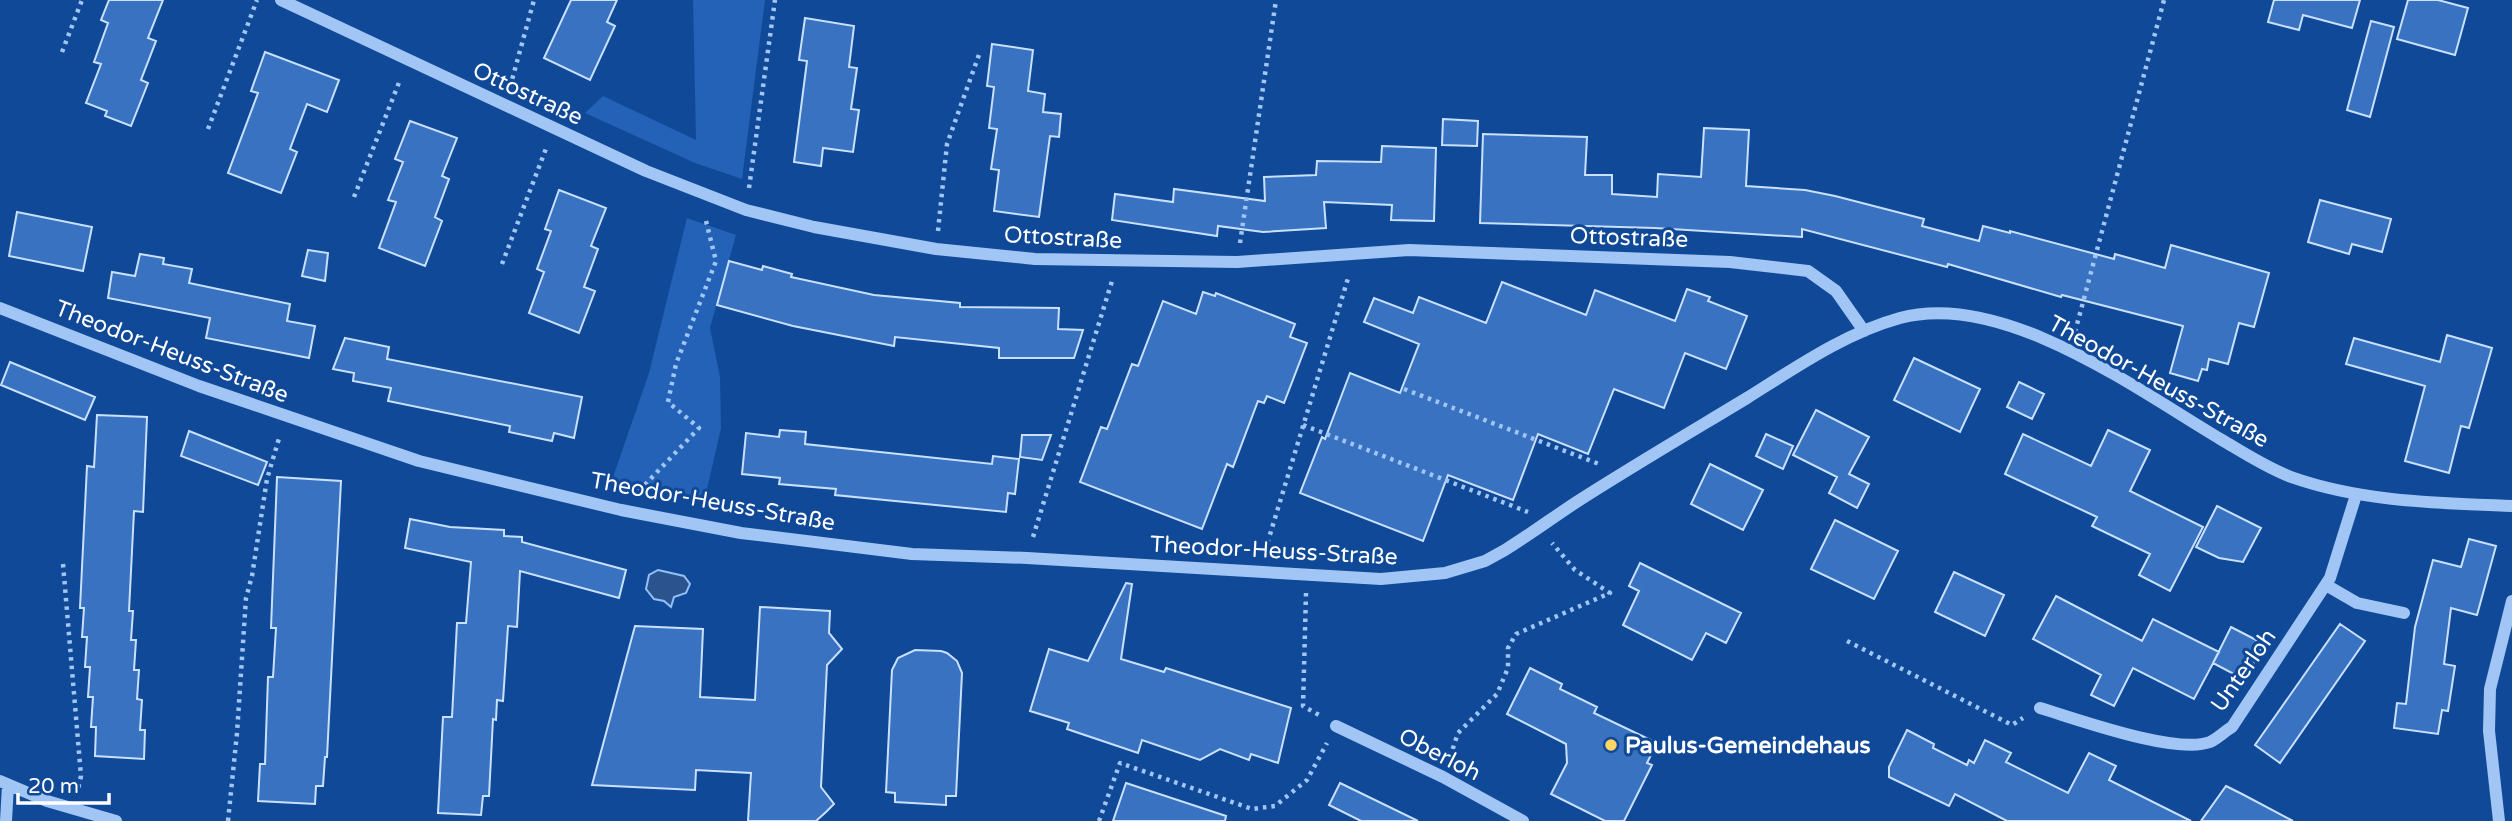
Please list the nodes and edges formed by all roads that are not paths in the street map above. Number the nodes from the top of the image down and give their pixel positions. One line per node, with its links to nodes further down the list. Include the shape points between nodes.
1 (281, 0): 3 (street, Ottostraße, via 697,192 814,228 936,249 1035,259 1237,261 1409,250 1730,262 1808,271 1836,291)
2 (0, 308): 3 (street, Theodor-Heuss-Straße, via 199,386 419,461 621,510 741,533 912,554 1381,579 1445,573 1485,561 1815,356)
3 (1864, 331): 4 (street, Theodor-Heuss-Straße, via 1902,318 1941,312 1977,315 2020,329 2070,350 2289,476)
4 (2356, 495): 5 (street, Theodor-Heuss-Straße); 6 (street, Unterloh)
5 (2512, 506)
6 (2326, 585): 8 (street, via 2357,603); 9 (street, Unterloh, via 2232,727 2209,742 2176,744 2147,739)
7 (2512, 601): 15 (street, via 2490,689 2489,731)
8 (2404, 613)
9 (2040, 708)
10 (1336, 726): 14 (street, Oberloh)
11 (4, 783): 12 (street); 13 (street)
12 (6, 821)
13 (116, 821)
14 (1523, 821)
15 (2499, 821)

